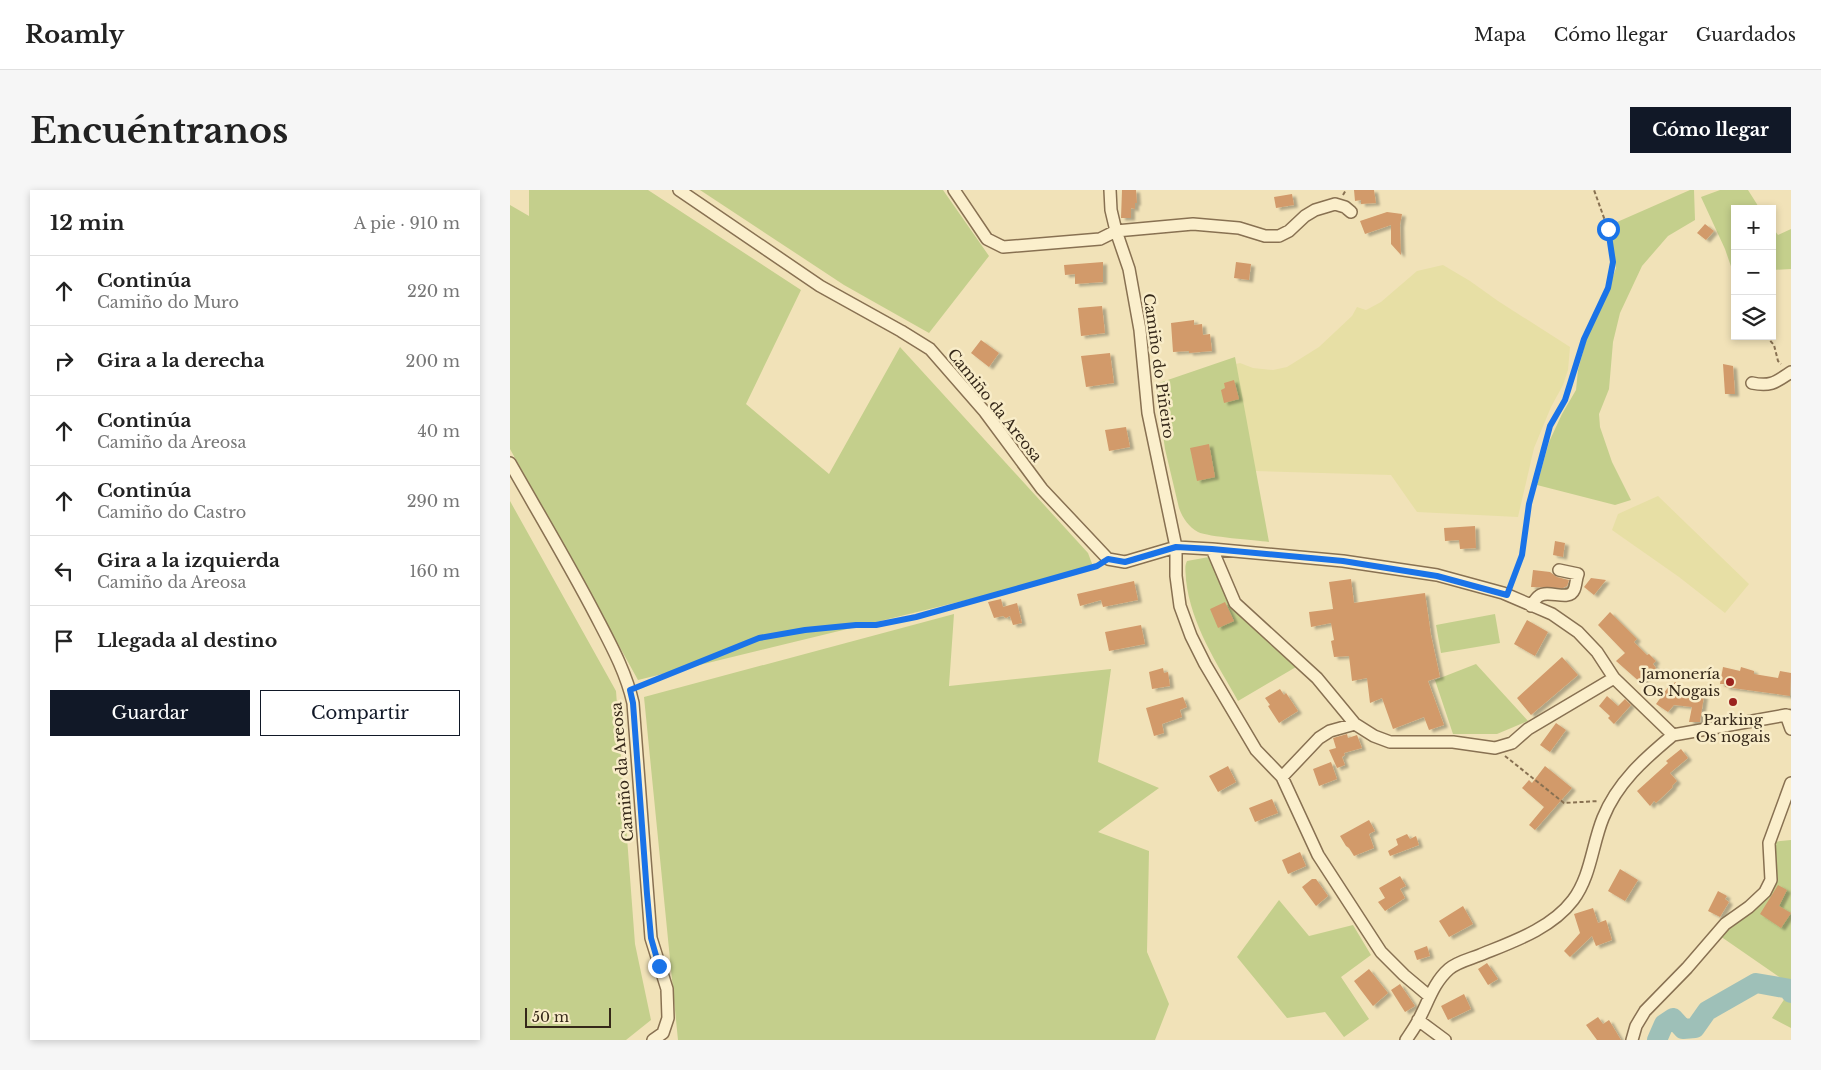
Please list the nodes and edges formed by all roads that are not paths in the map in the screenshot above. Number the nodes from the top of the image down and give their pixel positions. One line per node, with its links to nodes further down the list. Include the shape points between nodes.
1 (679, 190): 9 (street, Camiño da Areosa, via 820,286 930,349 984,412 1042,489 1108,559 1125,562)
2 (954, 190): 5 (street, via 986,239 1003,247 1100,240)
3 (1110, 190): 5 (street, Camiño do Piñeiro)
4 (1351, 212): 5 (street, via 1335,204 1315,210 1279,236 1193,224)
5 (1116, 231): 9 (street, Camiño do Piñeiro, via 1129,269 1140,330 1148,413)
6 (1787, 369): 7 (street, via 1774,383 1764,386)
7 (1752, 383)
8 (510, 463): 22 (street, Camiño da Areosa, via 588,601 623,669 630,690 651,938 668,989 668,1018 663,1033)
9 (1176, 547): 10 (street); 18 (street, Camiño do Piñeiro, via 1180,606 1191,636 1256,750)
10 (1212, 549): 12 (street, via 1343,561 1427,574 1507,595); 15 (street, via 1235,603 1317,678)
11 (1559, 570): 12 (street, via 1578,574 1571,595 1548,593 1539,596)
12 (1531, 606): 13 (street, via 1552,614 1578,632 1597,652)
13 (1614, 678): 15 (street, via 1528,729 1512,743 1495,748 1453,742 1390,742); 17 (street)
14 (1788, 716): 16 (street); 17 (street)
15 (1355, 724): 18 (street, via 1330,731 1319,738)
16 (1791, 729)
17 (1673, 735): 20 (street, via 1624,781 1611,801 1602,819 1582,884 1572,900 1555,917 1528,934 1451,967 1440,977)
18 (1282, 777): 20 (street, Camiño do Piñeiro, via 1318,855 1381,952)
19 (1791, 783): 25 (street, via 1769,843 1771,880 1765,892 1725,924 1645,1011)
20 (1429, 996): 21 (street)
21 (1418, 1020): 23 (street); 24 (street)
22 (652, 1040)
23 (1406, 1040)
24 (1445, 1040)
25 (1632, 1040)

